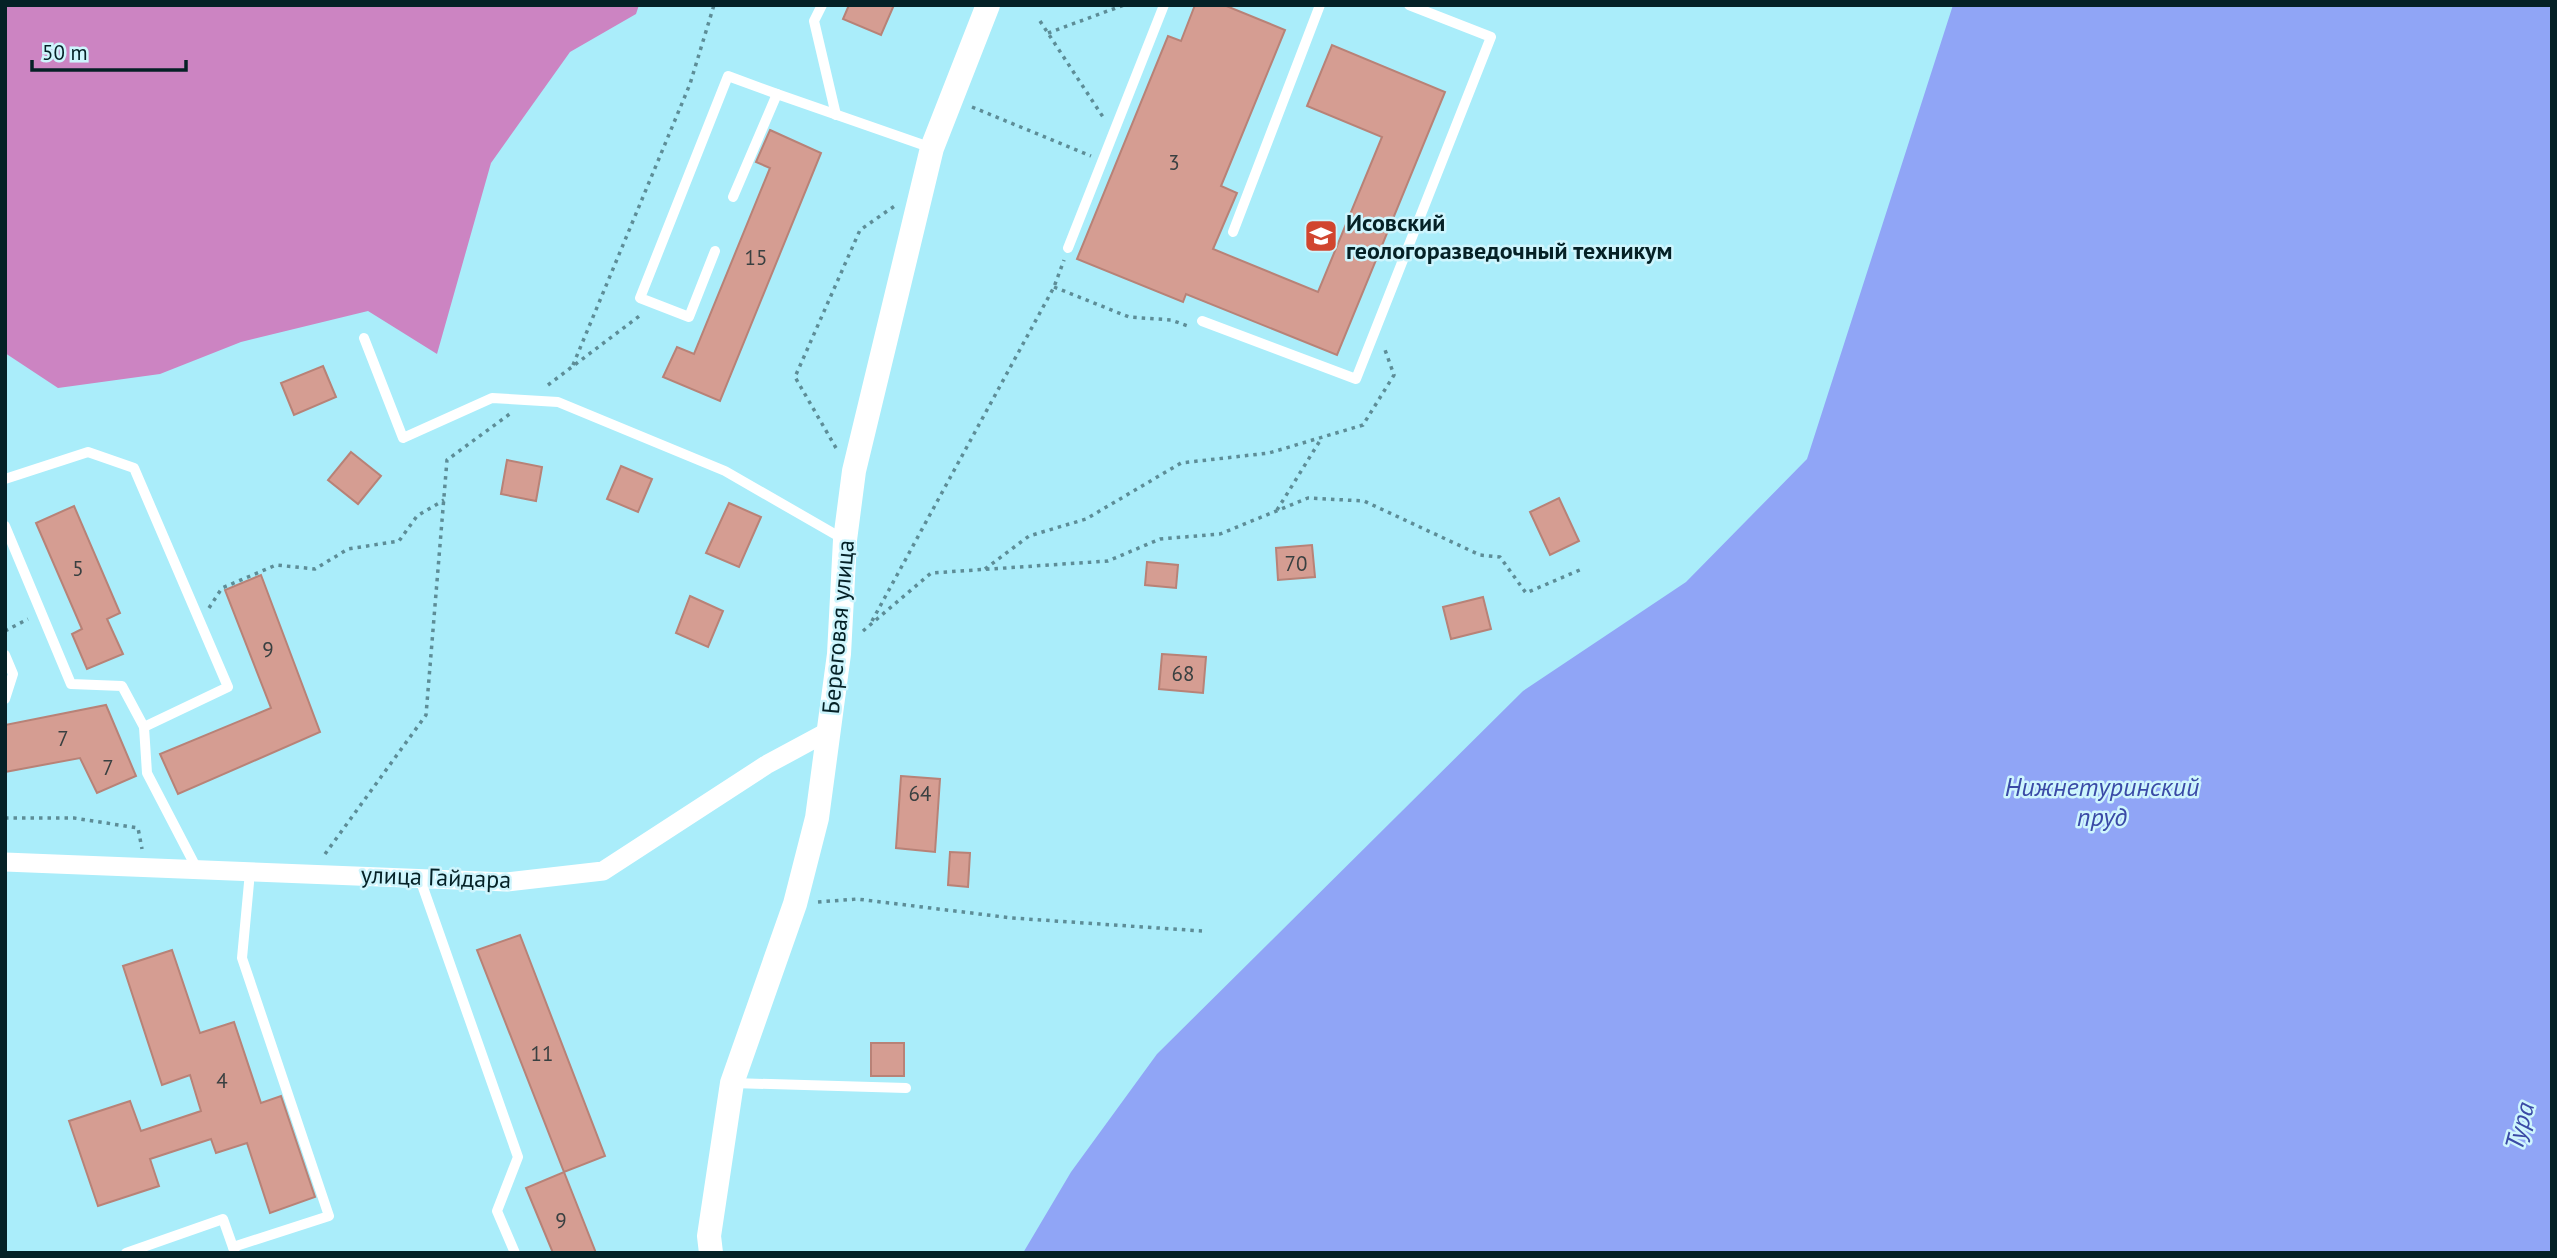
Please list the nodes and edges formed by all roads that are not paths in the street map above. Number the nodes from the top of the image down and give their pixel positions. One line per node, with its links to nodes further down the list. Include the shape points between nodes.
1 (822, 5): 7 (lane, via 814,21)
2 (988, 5): 8 (street, Береговая улица)
3 (1164, 5): 11 (lane)
4 (1320, 5): 10 (lane)
5 (1409, 5): 13 (lane, via 1491,37 1356,379)
6 (777, 94): 7 (lane); 9 (lane); 12 (lane, via 728,76 640,298 689,317)
7 (836, 115): 8 (lane)
8 (932, 148): 17 (street, Береговая улица, via 853,477)
9 (733, 197)
10 (1233, 232)
11 (1068, 248)
12 (715, 251)
13 (1202, 321)
14 (364, 338): 17 (lane, via 402,438 492,398 558,402 725,471)
15 (5, 479): 20 (lane, via 88,452 134,468 228,687)
16 (5, 526): 20 (lane, via 71,684 122,686)
17 (845, 540): 21 (street, Береговая улица, via 839,654)
18 (5, 655): 19 (lane, via 13,674)
19 (5, 699)
20 (144, 727): 23 (lane, via 146,773)
21 (827, 732): 25 (street, улица Гайдара, via 766,765 603,871 507,882); 26 (street, Береговая улица, via 817,818 795,904)
22 (5, 862): 23 (street, улица Гайдара)
23 (198, 870): 24 (street, улица Гайдара)
24 (250, 872): 25 (street, улица Гайдара); 28 (lane, via 242,958 329,1216)
25 (419, 878): 30 (lane, via 518,1157 497,1210)
26 (732, 1083): 27 (lane); 31 (street, Береговая улица, via 709,1236)
27 (906, 1088)
28 (234, 1250): 29 (lane, via 223,1219)
29 (126, 1253)
30 (515, 1253)
31 (711, 1253)

